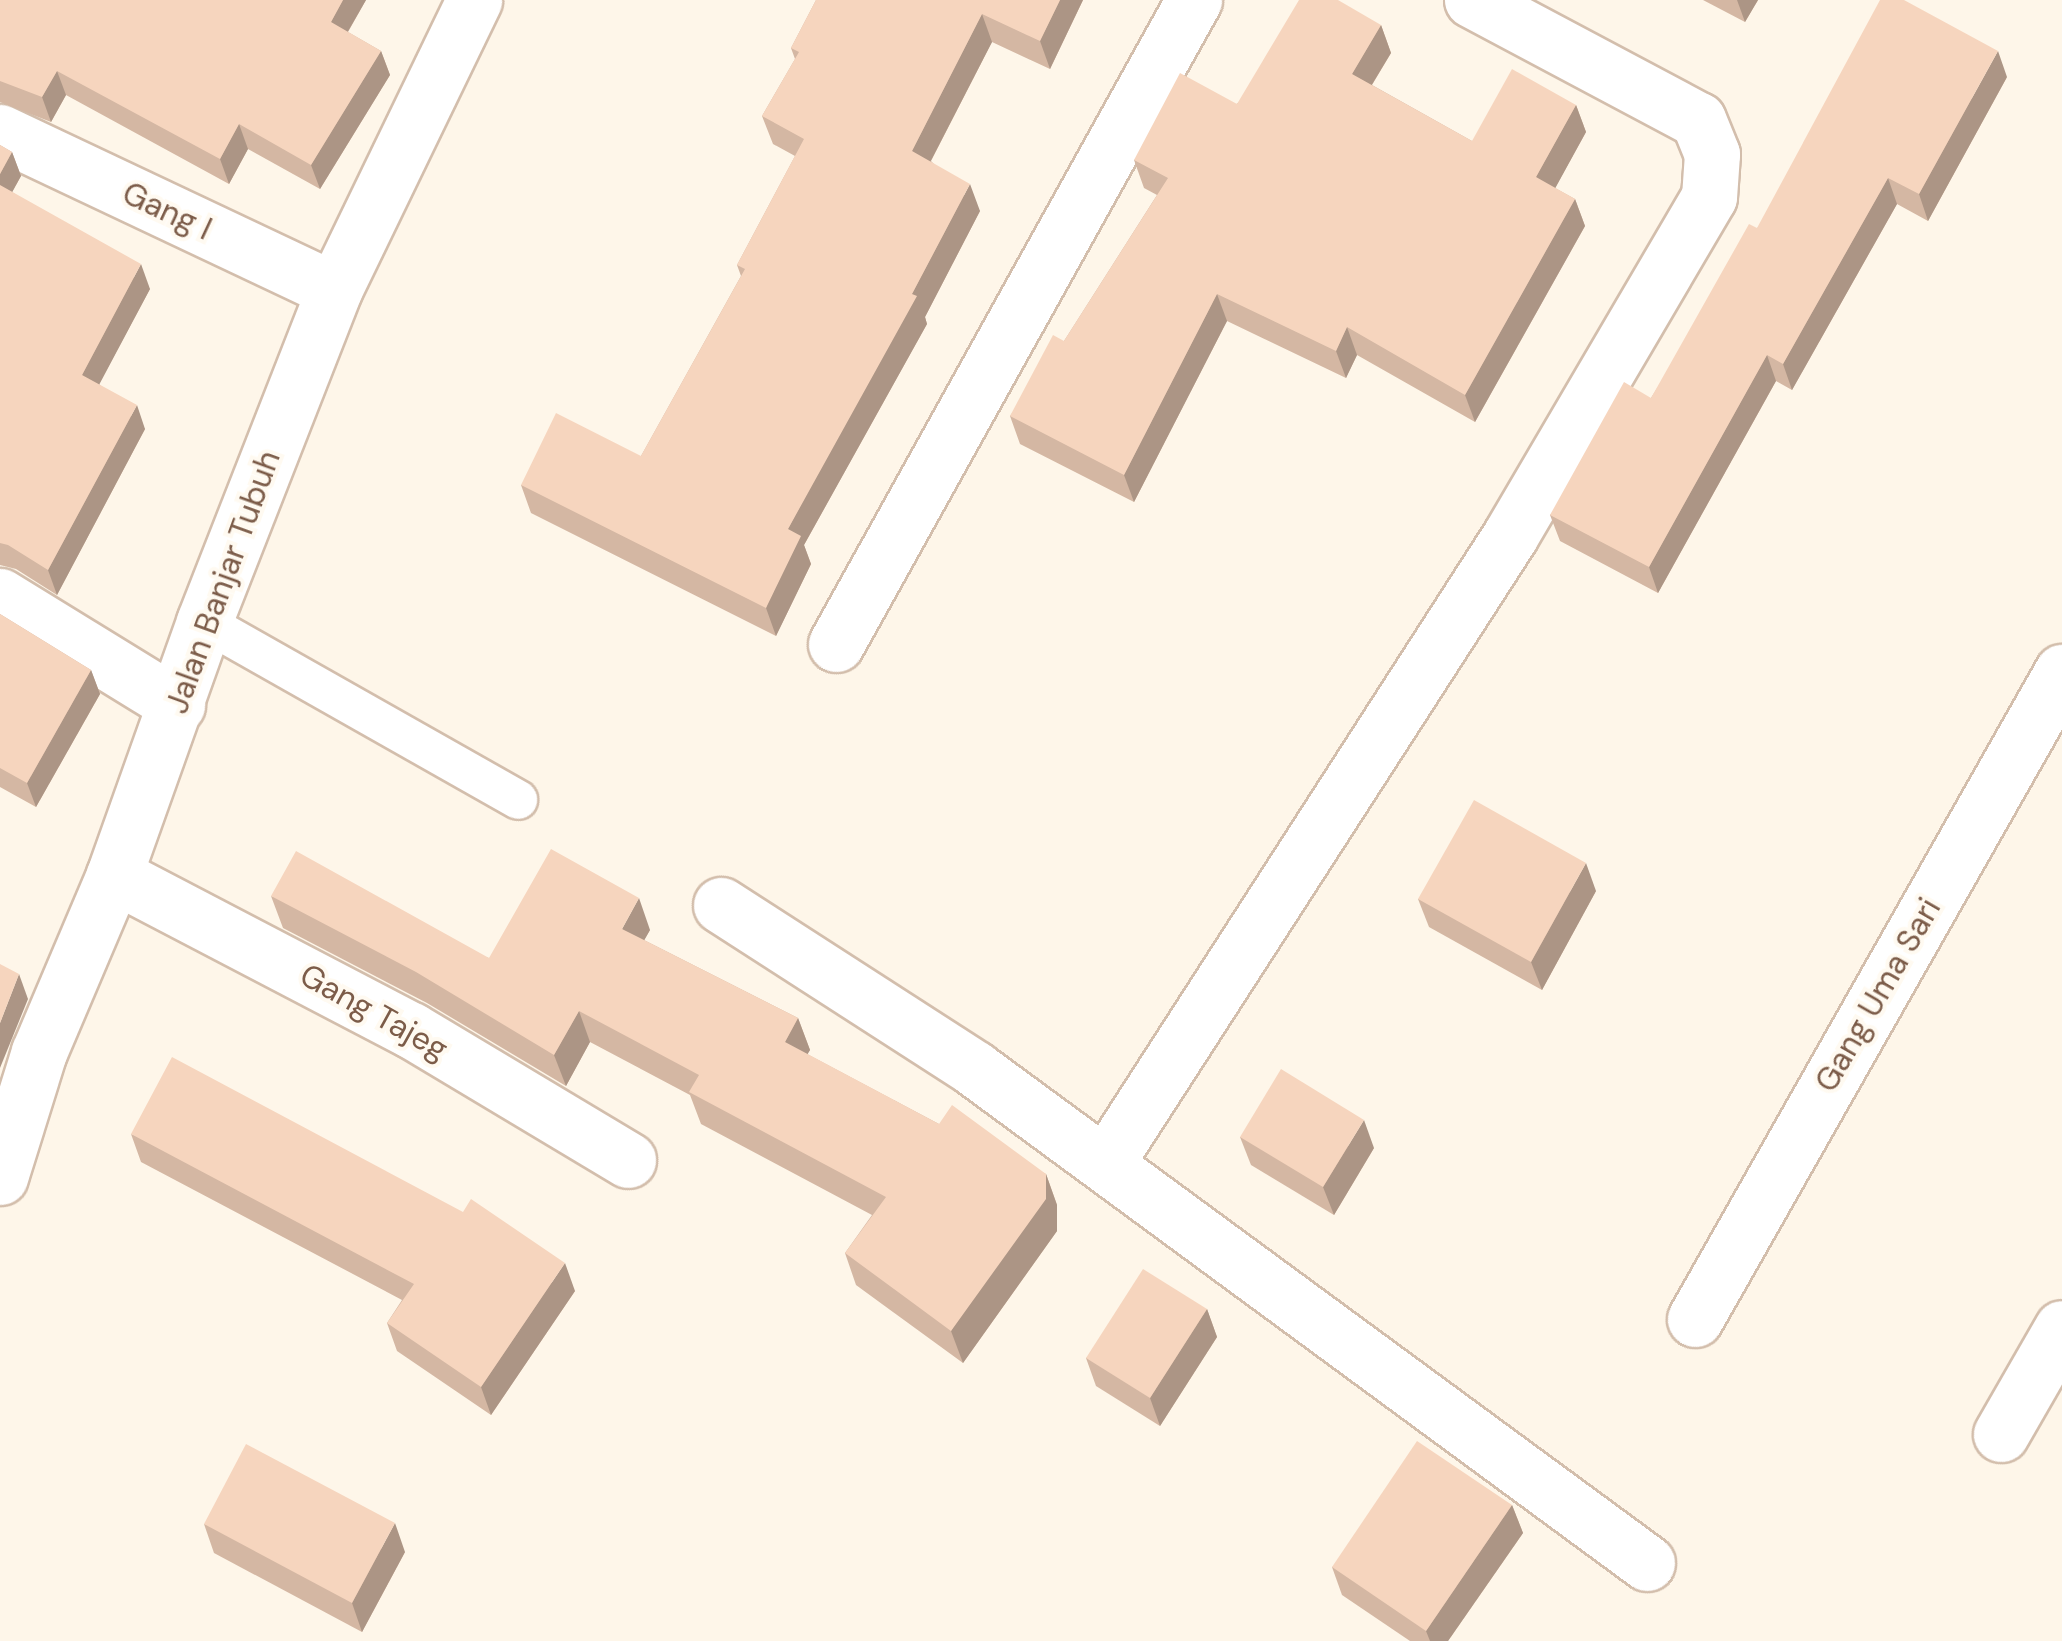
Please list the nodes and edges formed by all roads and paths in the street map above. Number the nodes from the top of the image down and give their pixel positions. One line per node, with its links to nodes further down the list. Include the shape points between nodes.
1 (474, 0): 5 (street, Jalan Banjar Tubuh)
2 (1194, 0): 8 (street)
3 (1472, 0): 16 (street, via 1698,120 1712,154 1709,197 1510,536)
4 (0, 132): 5 (street, Gang I)
5 (334, 290): 7 (street, Jalan Banjar Tubuh)
6 (0, 596): 10 (street)
7 (204, 622): 10 (street, Jalan Banjar Tubuh); 11 (lane)
8 (836, 644)
9 (2062, 672): 17 (street, Gang Uma Sari)
10 (177, 704): 12 (street, Jalan Banjar Tubuh)
11 (518, 800)
12 (114, 875): 14 (street, Jalan Banjar Tubuh); 15 (street, Gang Tajeg, via 411,1030)
13 (721, 905): 16 (street, via 976,1069)
14 (4, 1149)
15 (628, 1160)
16 (1105, 1164): 20 (street)
17 (1695, 1318)
18 (2062, 1328): 19 (street)
19 (2001, 1434)
20 (1647, 1563)

